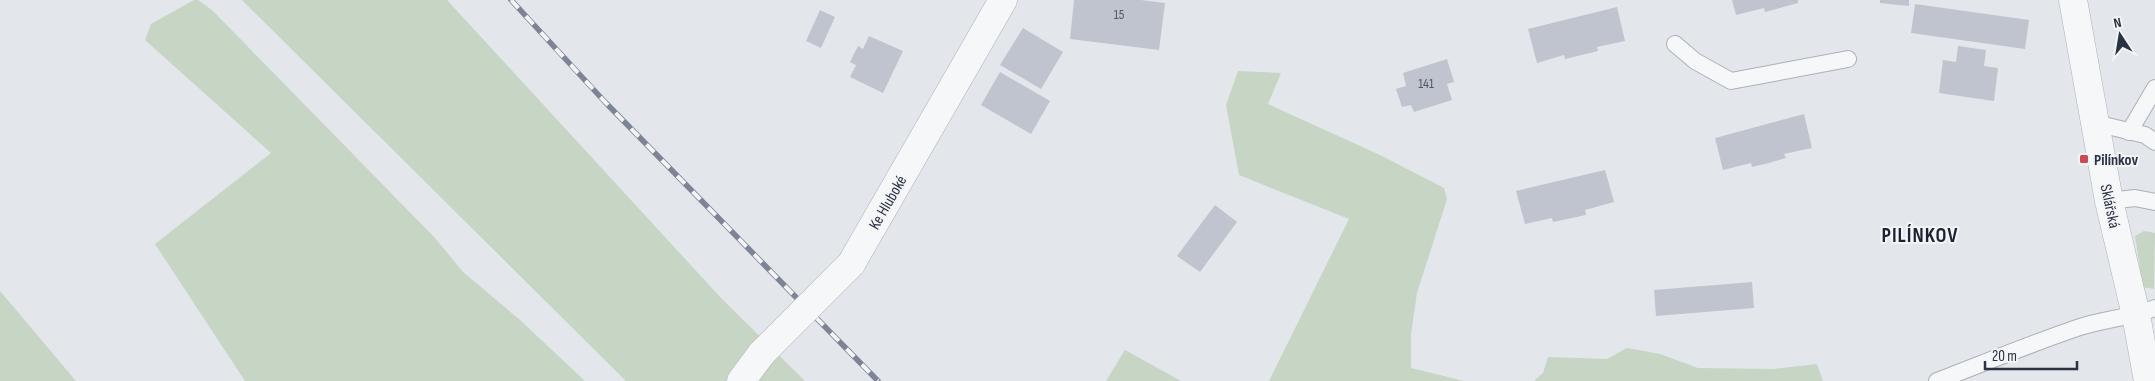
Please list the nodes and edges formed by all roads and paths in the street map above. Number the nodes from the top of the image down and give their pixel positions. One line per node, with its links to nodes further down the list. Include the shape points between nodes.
1 (1003, 0): 12 (street, Ke Hluboké, bridge, via 851,264 762,353)
2 (2073, 0): 6 (street, Sklářská)
3 (1676, 44): 4 (lane, via 1694,61 1731,81)
4 (1848, 59)
5 (2155, 88): 7 (lane)
6 (2095, 123): 7 (lane); 9 (street, Sklářská)
7 (2129, 132): 8 (lane)
8 (2155, 142)
9 (2109, 201): 10 (lane, via 2134,198); 11 (street, Sklářská)
10 (2155, 202)
11 (2145, 312): 13 (lane, via 2078,328); 14 (street, Sklářská)
12 (741, 381)
13 (1937, 381)
14 (2148, 381)

